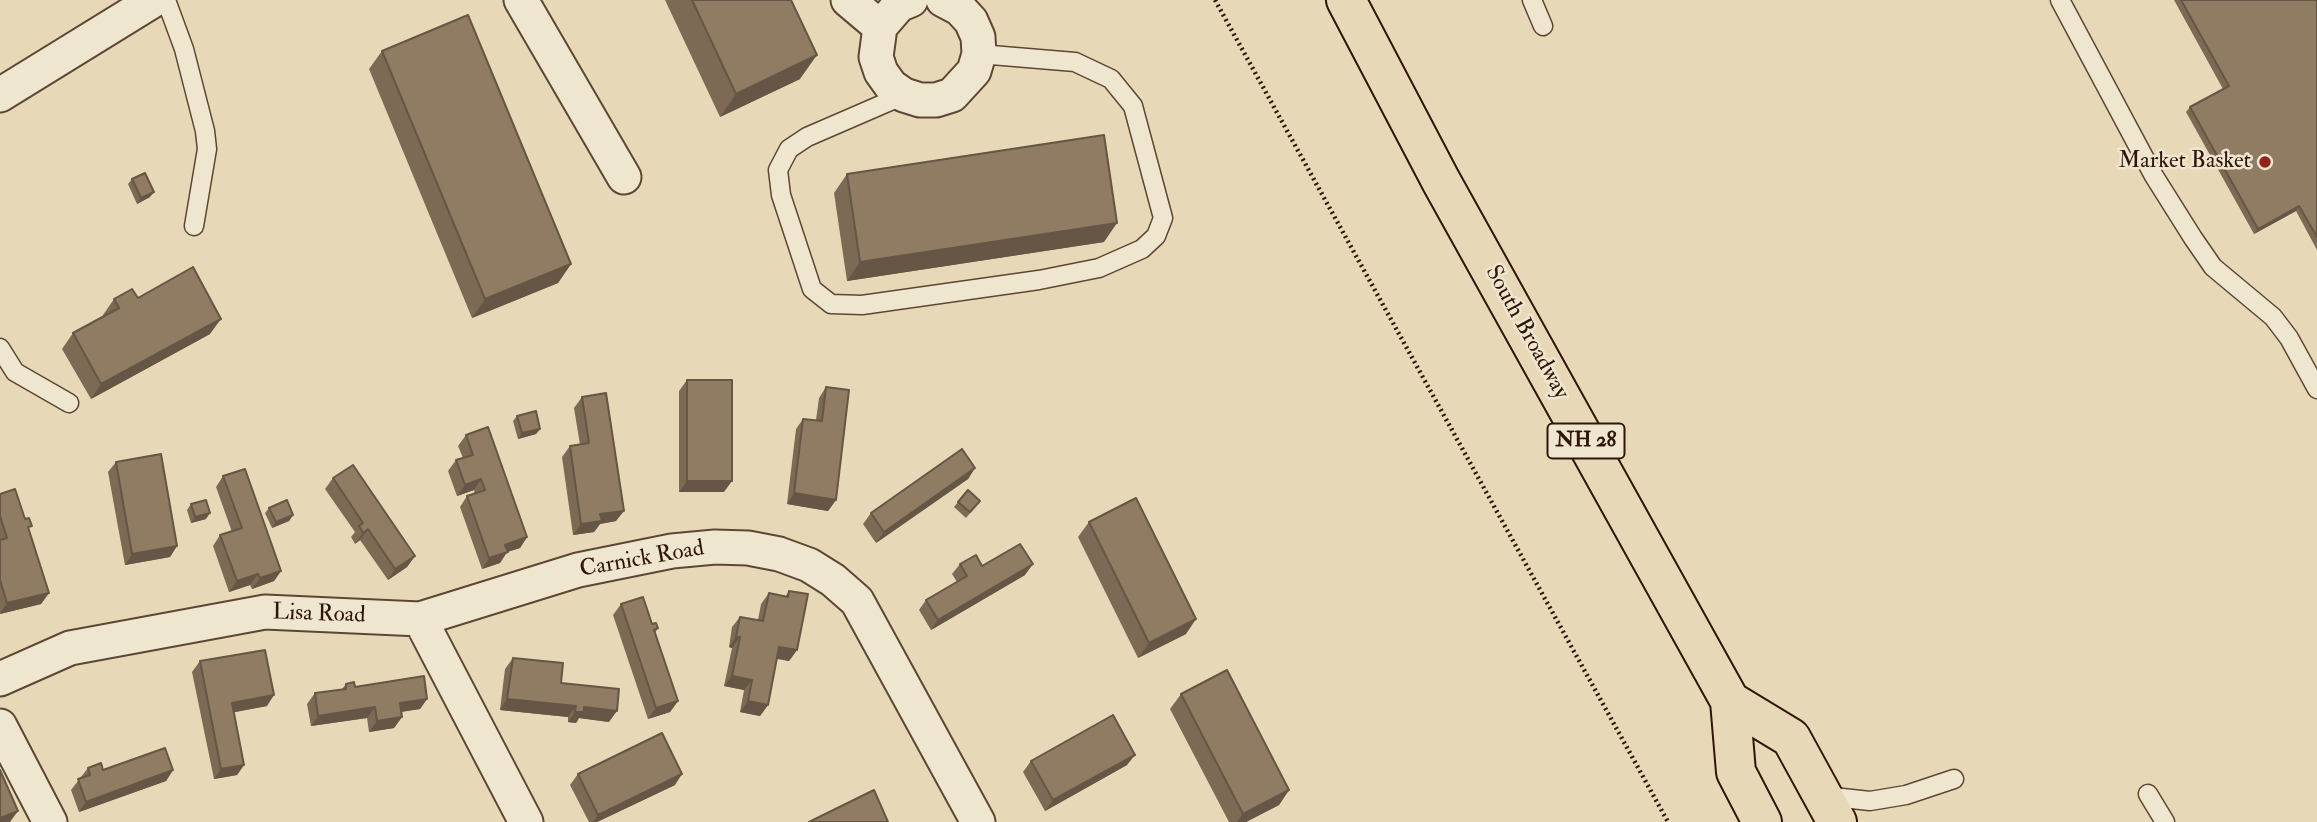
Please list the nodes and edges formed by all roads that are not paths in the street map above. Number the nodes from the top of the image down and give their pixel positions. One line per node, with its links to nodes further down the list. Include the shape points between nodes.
1 (154, 0): 13 (street)
2 (166, 0): 16 (lane, via 205,131 207,149)
3 (521, 0): 15 (street)
4 (848, 0): 11 (street)
5 (911, 0): 11 (street, via 899,5)
6 (943, 0): 12 (street, via 971,21)
7 (1346, 0): 22 (main road, South Broadway / NH 28, via 1441,181)
8 (1532, 0): 10 (lane)
9 (2060, 0): 18 (lane, via 2193,239 2213,267 2273,317 2290,338)
10 (1543, 26)
11 (880, 27): 14 (street, via 876,42 881,72)
12 (979, 54): 14 (street, via 974,71 952,95 936,100); 14 (lane, via 1075,62 1111,79 1133,106 1163,218 1156,236 1142,249 1099,268 1039,280 875,304 831,304 812,289 781,195 778,170 789,149 807,137)
13 (0, 95)
14 (904, 95)
15 (624, 177)
16 (194, 226)
17 (0, 348): 19 (lane, via 15,372)
18 (2317, 389)
19 (69, 404)
20 (420, 619): 21 (street, Lisa Road, via 265,611 70,648); 28 (street); 29 (street, Carnick Road, via 578,570 672,551 747,548 809,565 857,601)
21 (0, 679)
22 (1730, 701): 26 (main road, South Broadway / NH 28, via 1791,738); 30 (main road, South Broadway / NH 28, via 1736,772)
23 (0, 726): 27 (street)
24 (1954, 779): 26 (lane, via 1906,795)
25 (2148, 794): 31 (lane)
26 (1830, 809)
27 (50, 822)
28 (526, 822)
29 (978, 822)
30 (1762, 822)
31 (2165, 822)

